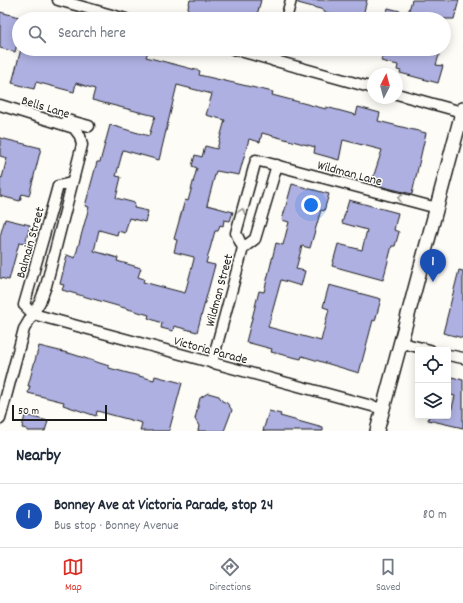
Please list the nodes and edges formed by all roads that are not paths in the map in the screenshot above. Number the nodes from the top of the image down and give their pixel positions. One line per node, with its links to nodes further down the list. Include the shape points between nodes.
1 (58, 0): 3 (street)
2 (291, 0): 4 (street)
3 (101, 12)
4 (288, 12)
5 (257, 56): 7 (street)
6 (276, 56): 7 (street)
7 (274, 61): 8 (street)
8 (367, 86)
9 (403, 96): 11 (street)
10 (0, 105): 12 (street, Bells Lane)
11 (463, 111): 18 (street)
12 (27, 114): 13 (street, via 38,111); 14 (street, Bells Lane, via 74,128)
13 (89, 126)
14 (80, 136): 17 (street, Balmain Street, via 82,145)
15 (256, 160): 16 (street, Wildman Lane); 19 (street, Wildman Street, one-way to 15, via 236,233)
16 (277, 165): 18 (street, Wildman Lane, one-way to 16); 19 (street, Wildman Street, via 256,239)
17 (71, 183): 20 (street, Balmain Street, via 46,286); 20 (street, Balmain Street, via 58,186 55,196 24,305)
18 (437, 208): 21 (street)
19 (243, 248): 25 (street, Wildman Street)
20 (33, 314): 25 (street, Victoria Parade); 27 (street, Balmain Street, via 24,329)
21 (402, 343): 22 (street); 26 (street)
22 (418, 347)
23 (451, 355): 24 (street)
24 (463, 358)
25 (212, 363): 26 (street, Victoria Parade)
26 (383, 409): 28 (street)
27 (0, 419)
28 (377, 431)

